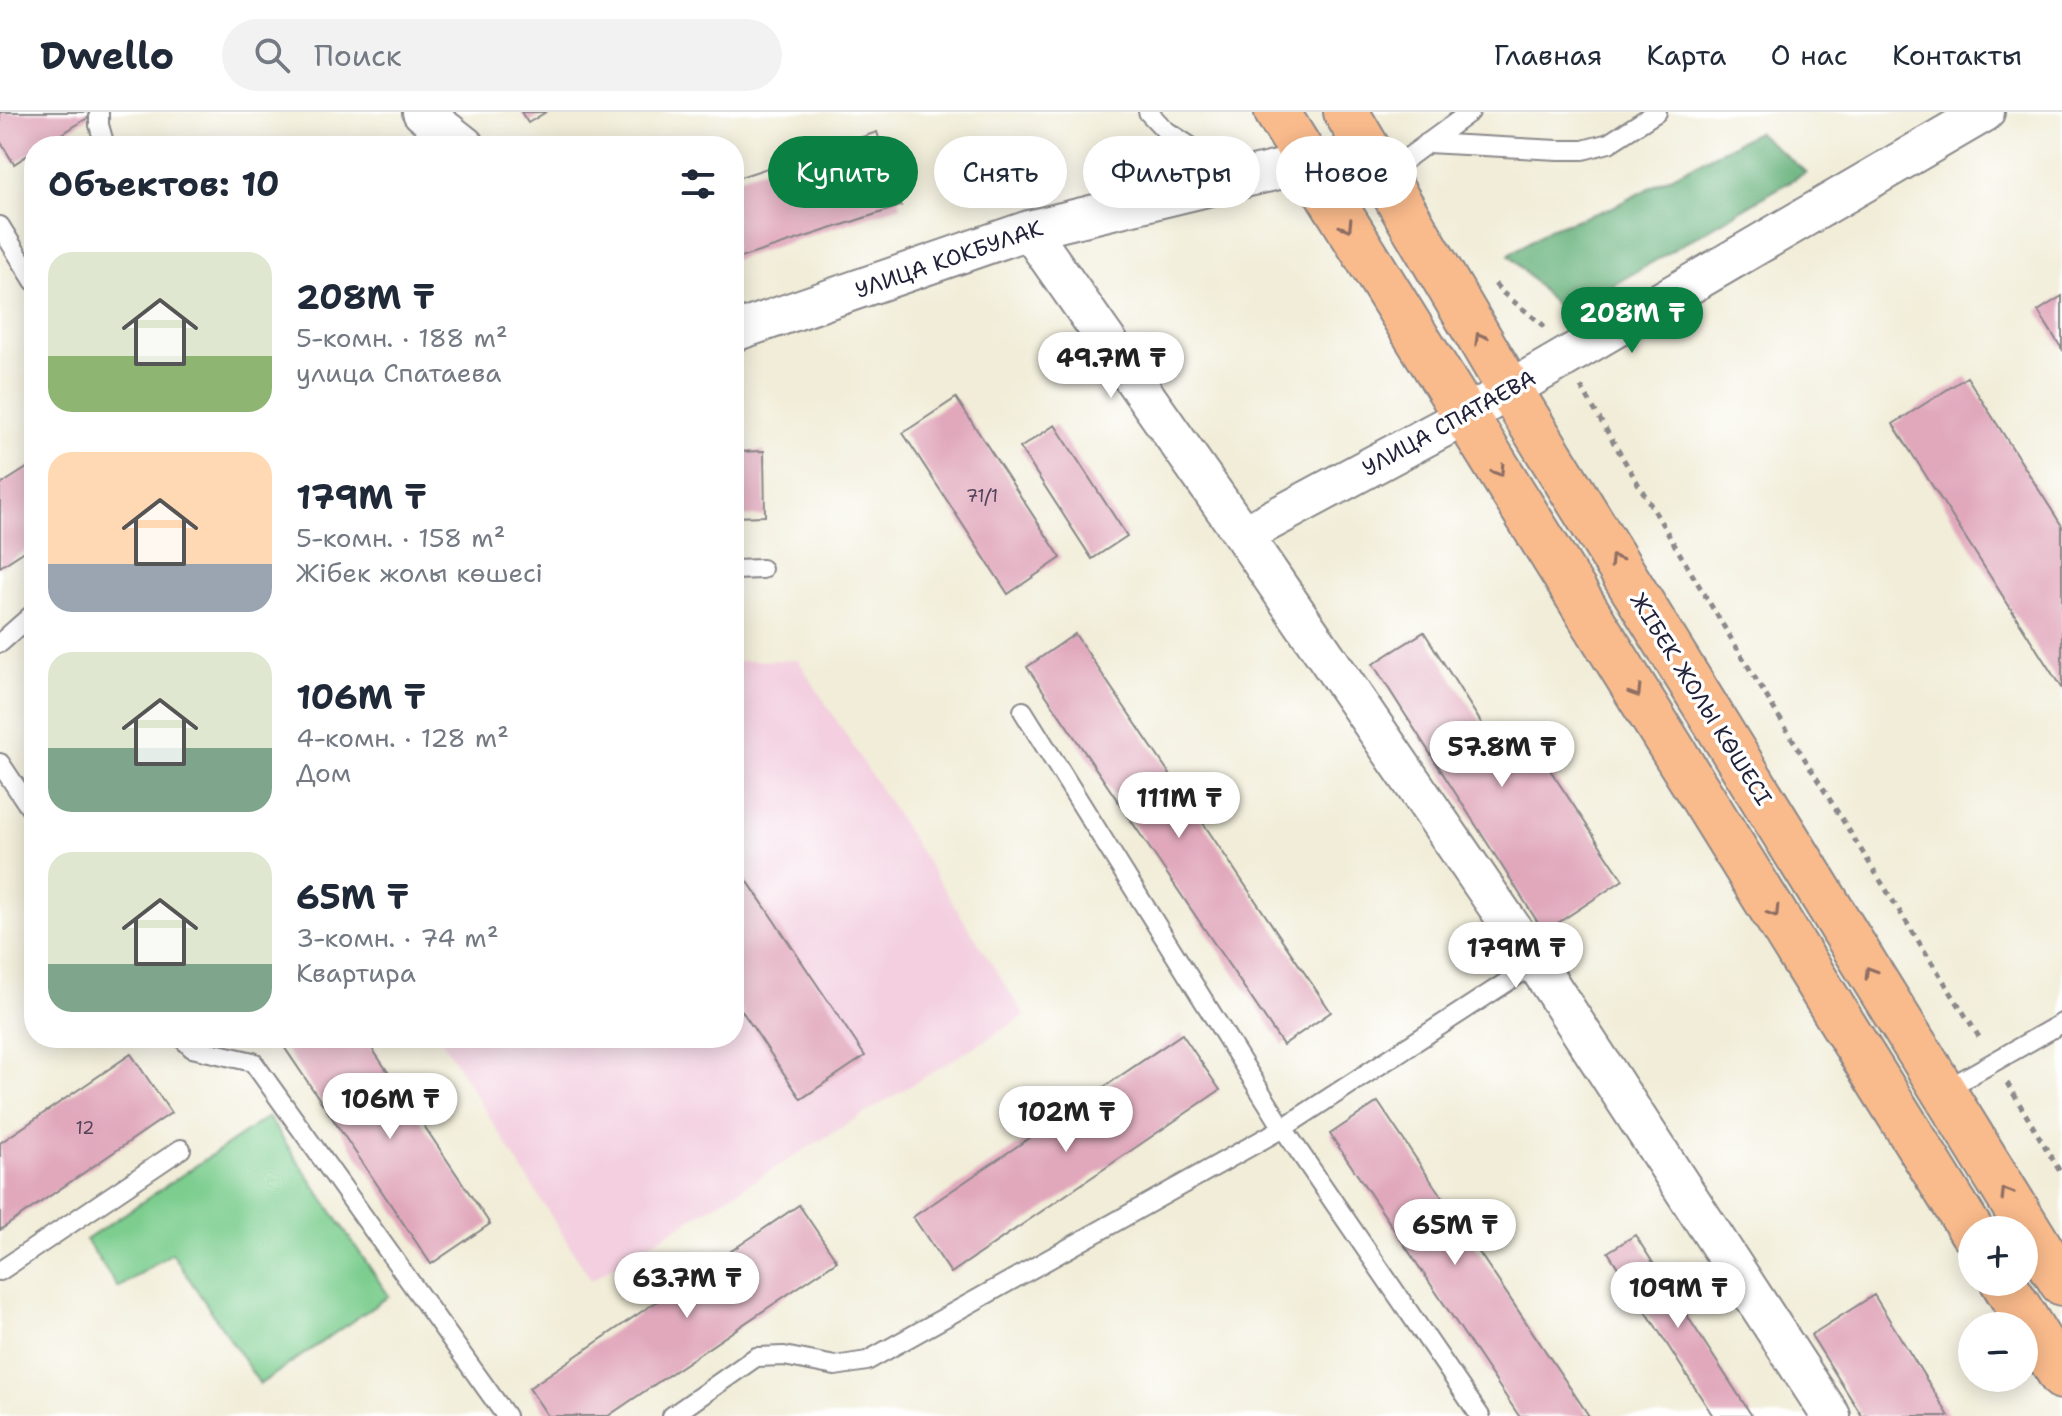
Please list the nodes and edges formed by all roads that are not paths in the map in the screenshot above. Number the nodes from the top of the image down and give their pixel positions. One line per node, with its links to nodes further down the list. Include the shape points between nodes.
1 (99, 112): 9 (lane)
2 (422, 112): 10 (street)
3 (1148, 112): 11 (lane)
4 (1277, 112): 12 (main road)
5 (1346, 112): 13 (main road, ЖІБЕК ЖОЛЫ КӨШЕСІ)
6 (1470, 112): 14 (lane)
7 (1657, 112): 14 (lane, via 1609,143 1583,150)
8 (1985, 112): 23 (street, УЛИЦА СПАТАЕВА)
9 (102, 136)
10 (452, 136)
11 (1174, 136)
12 (1291, 136)
13 (1360, 136)
14 (1427, 143): 15 (lane)
15 (1417, 150)
16 (1120, 208): 20 (street, УЛИЦА КОКБУЛАК)
17 (1335, 208): 24 (main road, one-way to 24)
18 (1403, 208): 23 (main road, ЖІБЕК ЖОЛЫ КӨШЕСІ, one-way to 18)
19 (0, 226): 21 (lane)
20 (1029, 230): 22 (street, УЛИЦА КОКБУЛАК); 25 (street)
21 (24, 265)
22 (744, 329)
23 (1510, 390): 24 (street, УЛИЦА СПАТАЕВА); 36 (main road, ЖІБЕК ЖОЛЫ КӨШЕСІ, one-way to 23)
24 (1465, 416): 25 (street, УЛИЦА СПАТАЕВА); 39 (main road, one-way to 39)
25 (1243, 535): 33 (street)
26 (762, 569): 27 (lane)
27 (744, 570)
28 (24, 622): 29 (lane)
29 (0, 643)
30 (1023, 711): 37 (lane)
31 (0, 763): 32 (lane)
32 (24, 799)
33 (1536, 963): 37 (lane); 47 (street)
34 (2062, 1023): 36 (lane)
35 (192, 1048): 44 (lane, via 253,1062)
36 (1943, 1091): 41 (main road, ЖІБЕК ЖОЛЫ КӨШЕСІ, one-way to 36)
37 (1283, 1128): 45 (lane, via 867,1361 835,1366 784,1356 756,1357); 46 (lane)
38 (181, 1149): 40 (lane)
39 (1962, 1216)
40 (0, 1271)
41 (2062, 1283)
42 (2012, 1296): 43 (main road)
43 (2062, 1377)
44 (506, 1416)
45 (672, 1416)
46 (1480, 1416)
47 (1831, 1416)

